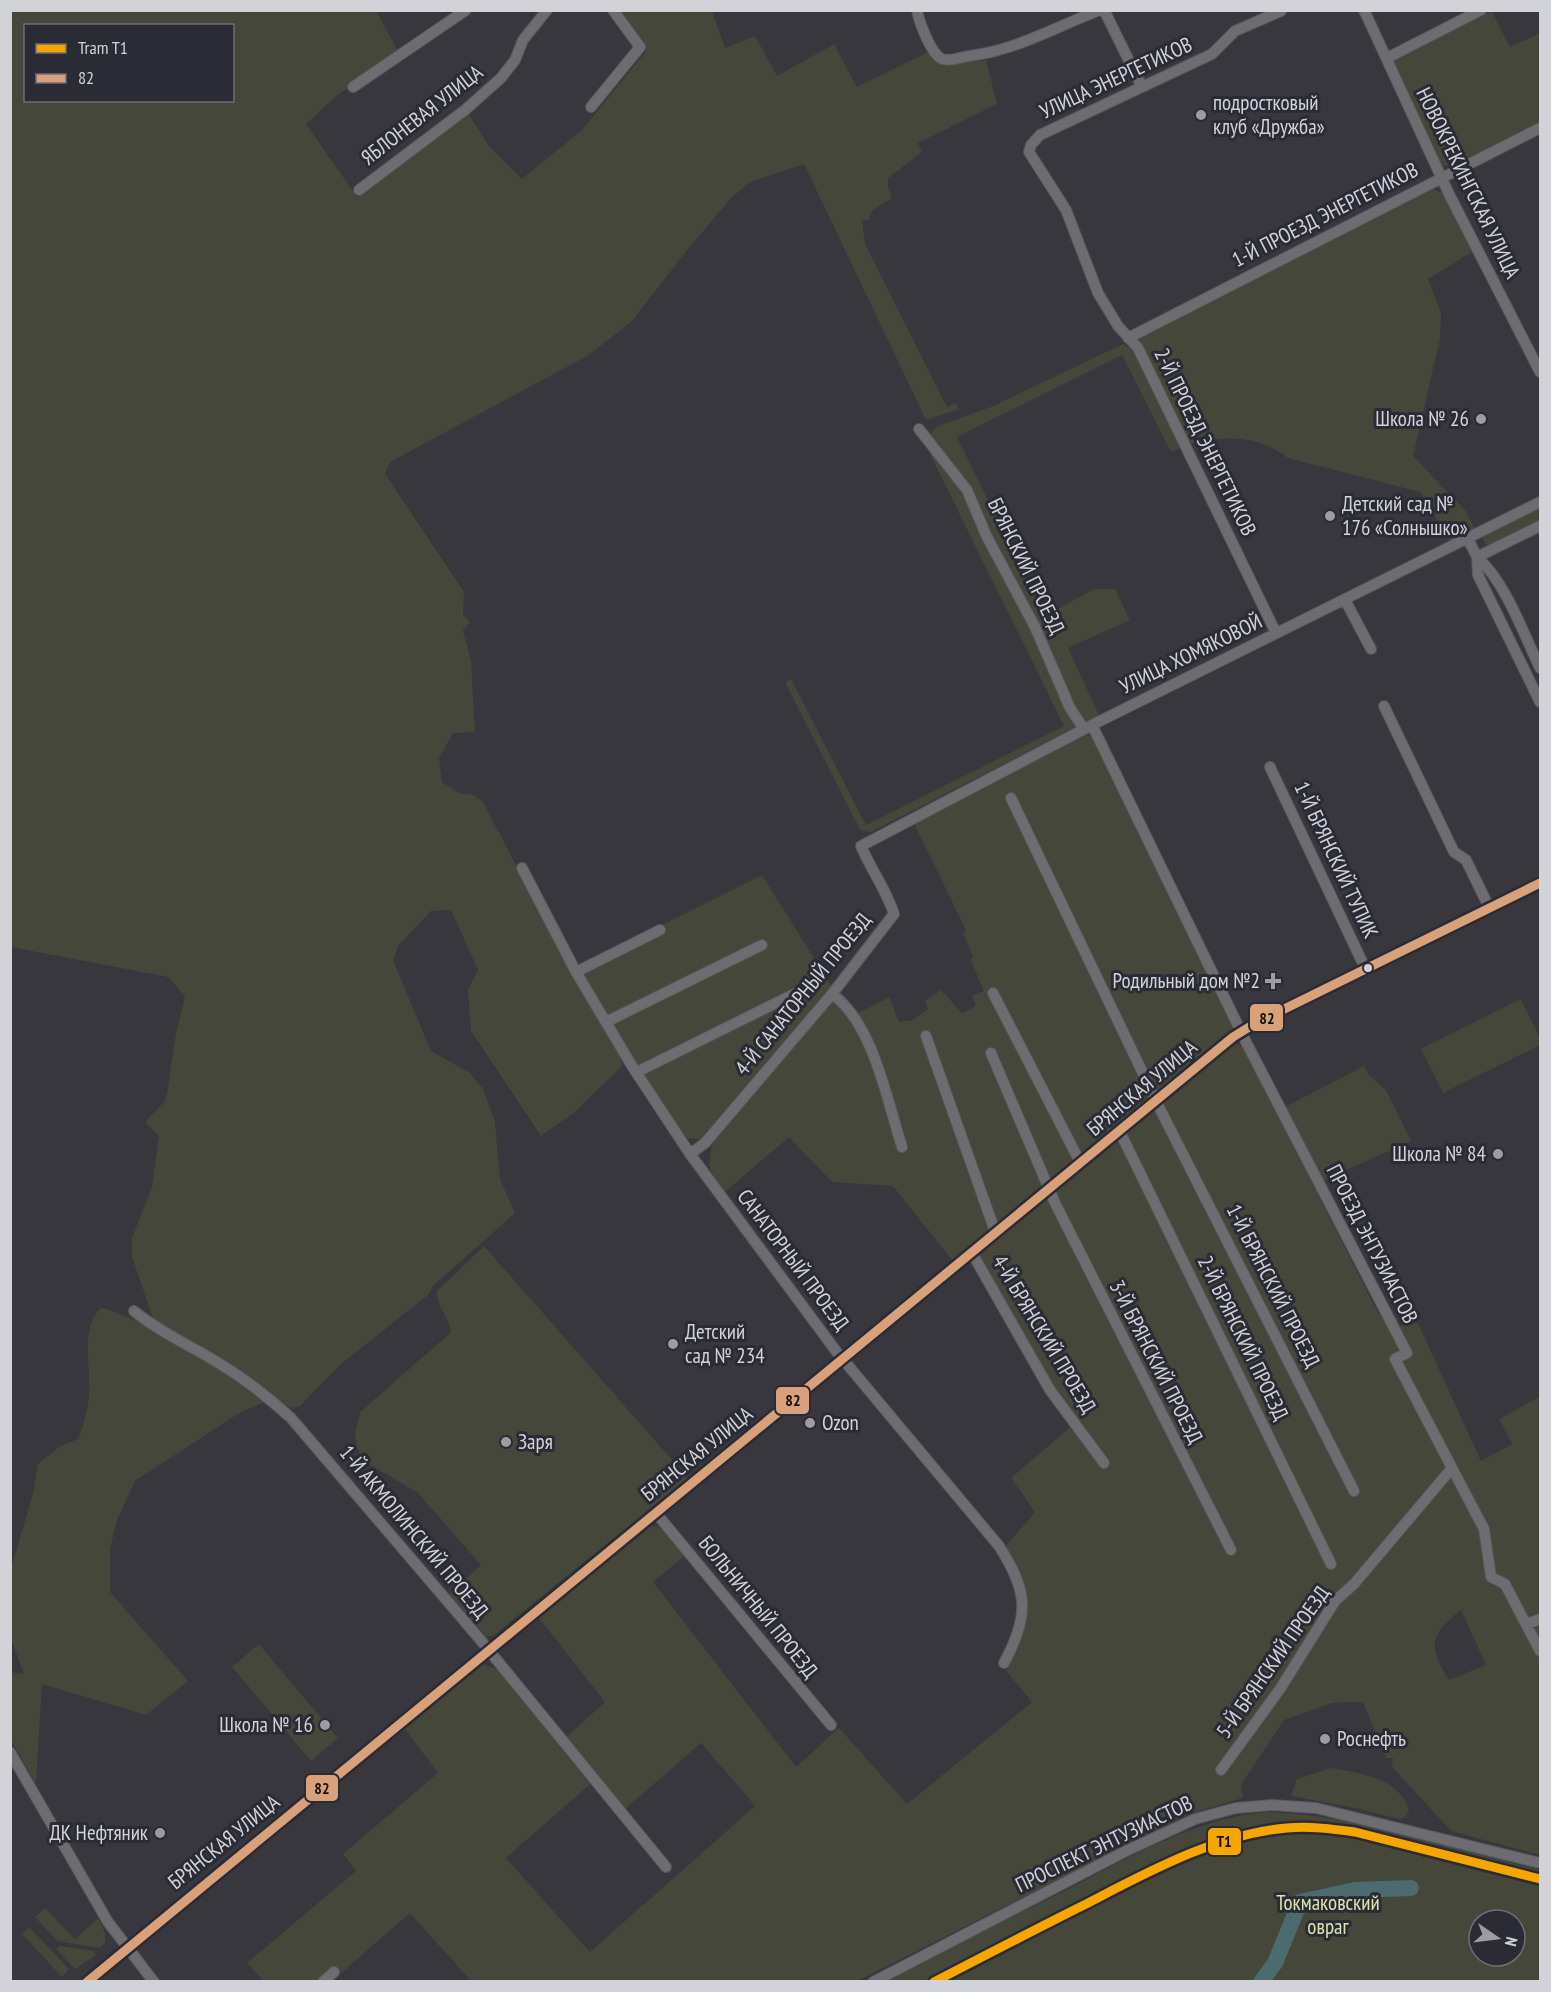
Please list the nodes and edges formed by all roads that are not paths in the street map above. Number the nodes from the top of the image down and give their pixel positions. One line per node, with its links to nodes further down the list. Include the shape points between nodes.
1 (466, 10): 10 (street)
2 (547, 10): 16 (street, ЯБЛОНЕВАЯ УЛИЦА, via 523,40 515,60 501,78)
3 (612, 10): 12 (street, via 640,47)
4 (917, 10): 5 (street, via 921,27 944,60 987,55 1029,42)
5 (1102, 10): 11 (street)
6 (1364, 10): 9 (street, НОВОКРЕКИНГСКАЯ УЛИЦА)
7 (1480, 10): 9 (street)
8 (1281, 11): 11 (street, УЛИЦА ЭНЕРГЕТИКОВ, via 1235,31 1212,54)
9 (1387, 58): 15 (street, НОВОКРЕКИНГСКАЯ УЛИЦА)
10 (354, 87)
11 (1142, 87): 14 (street, УЛИЦА ЭНЕРГЕТИКОВ, via 1040,135)
12 (591, 107)
13 (1540, 128): 15 (street, 1-Й ПРОЕЗД ЭНЕРГЕТИКОВ)
14 (1031, 145): 17 (street, 2-Й ПРОЕЗД ЭНЕРГЕТИКОВ, via 1029,152 1034,164 1066,210 1094,285)
15 (1442, 178): 17 (street, 1-Й ПРОЕЗД ЭНЕРГЕТИКОВ); 18 (street, НОВОКРЕКИНГСКАЯ УЛИЦА)
16 (359, 190)
17 (1128, 338): 25 (street, 2-Й ПРОЕЗД ЭНЕРГЕТИКОВ, via 1138,348)
18 (1540, 372)
19 (919, 429): 30 (street, БРЯНСКИЙ ПРОЕЗД, via 967,490 1070,708)
20 (1540, 502): 22 (street, УЛИЦА ХОМЯКОВОЙ)
21 (1540, 526): 23 (street)
22 (1471, 538): 23 (street); 24 (street, УЛИЦА ХОМЯКОВОЙ)
23 (1477, 557): 27 (street, via 1488,566 1503,592); 28 (street, via 1478,575)
24 (1345, 600): 25 (street, УЛИЦА ХОМЯКОВОЙ); 26 (street)
25 (1276, 633): 30 (street, УЛИЦА ХОМЯКОВОЙ)
26 (1371, 649)
27 (1540, 668)
28 (1540, 702)
29 (1384, 706): 36 (street, via 1454,852 1466,860)
30 (1088, 727): 33 (street, УЛИЦА ХОМЯКОВОЙ); 45 (street, БРЯНСКИЙ ПРОЕЗД)
31 (1270, 766): 39 (street, 1-Й БРЯНСКИЙ ТУПИК)
32 (1011, 798): 49 (street, 1-Й БРЯНСКИЙ ПРОЕЗД)
33 (861, 846): 43 (street, 4-Й САНАТОРНЫЙ ПРОЕЗД, via 894,914)
34 (522, 868): 40 (street, САНАТОРНЫЙ ПРОЕЗД)
35 (1540, 883): 36 (street, БРЯНСКАЯ УЛИЦА)
36 (1489, 908): 39 (street, БРЯНСКАЯ УЛИЦА)
37 (660, 930): 40 (street)
38 (762, 945): 44 (street)
39 (1366, 970): 45 (street, БРЯНСКАЯ УЛИЦА)
40 (576, 972): 44 (street, САНАТОРНЫЙ ПРОЕЗД)
41 (993, 993): 53 (street)
42 (794, 994): 48 (street)
43 (832, 994): 51 (street, via 846,1004 869,1045); 52 (street, 4-Й САНАТОРНЫЙ ПРОЕЗД, via 705,1143)
44 (606, 1022): 48 (street, САНАТОРНЫЙ ПРОЕЗД)
45 (1242, 1031): 49 (street, БРЯНСКАЯ УЛИЦА); 60 (street, ПРОЕЗД ЭНТУЗИАСТОВ, via 1407,1353 1395,1359)
46 (926, 1036): 55 (street)
47 (991, 1053): 54 (street, 3-Й БРЯНСКИЙ ПРОЕЗД)
48 (637, 1072): 52 (street, САНАТОРНЫЙ ПРОЕЗД)
49 (1157, 1099): 50 (street, БРЯНСКАЯ УЛИЦА); 61 (street, 1-Й БРЯНСКИЙ ПРОЕЗД)
50 (1119, 1130): 53 (street, БРЯНСКАЯ УЛИЦА); 64 (street, 2-Й БРЯНСКИЙ ПРОЕЗД)
51 (902, 1147)
52 (690, 1154): 58 (street, САНАТОРНЫЙ ПРОЕЗД)
53 (1081, 1164): 54 (street, БРЯНСКАЯ УЛИЦА)
54 (1050, 1190): 55 (street, БРЯНСКАЯ УЛИЦА); 63 (street, 3-Й БРЯНСКИЙ ПРОЕЗД)
55 (996, 1234): 56 (street, БРЯНСКАЯ УЛИЦА)
56 (972, 1253): 58 (street, БРЯНСКАЯ УЛИЦА); 59 (street, 4-Й БРЯНСКИЙ ПРОЕЗД, via 1050,1390)
57 (134, 1311): 67 (street, 1-Й АКМОЛИНСКИЙ ПРОЕЗД, via 157,1329 258,1388 291,1418)
58 (844, 1359): 62 (street, БРЯНСКАЯ УЛИЦА); 69 (street, САНАТОРНЫЙ ПРОЕЗД, via 1017,1573 1022,1606)
59 (1104, 1463)
60 (1452, 1468): 66 (street, via 1484,1529 1491,1577 1505,1584); 72 (street, 5-Й БРЯНСКИЙ ПРОЕЗД, via 1354,1584 1335,1601 1280,1689)
61 (1354, 1491)
62 (656, 1513): 67 (street, БРЯНСКАЯ УЛИЦА); 70 (street, БОЛЬНИЧНЫЙ ПРОЕЗД)
63 (1231, 1550)
64 (1332, 1564)
65 (1540, 1619): 66 (street)
66 (1527, 1624): 68 (street)
67 (489, 1650): 74 (street, 1-Й АКМОЛИНСКИЙ ПРОЕЗД); 75 (street, БРЯНСКАЯ УЛИЦА)
68 (1540, 1651)
69 (1004, 1663)
70 (831, 1725)
71 (10, 1752): 75 (street)
72 (1221, 1770)
73 (1540, 1863): 80 (street, ПРОСПЕКТ ЭНТУЗИАСТОВ, via 1316,1808 1272,1804 1236,1808 1195,1819 1128,1850)
74 (666, 1868)
75 (127, 1948): 77 (street, БРЯНСКАЯ УЛИЦА); 78 (street)
76 (334, 1972): 79 (street)
77 (87, 1982)
78 (154, 1982)
79 (323, 1982)
80 (873, 1982)

